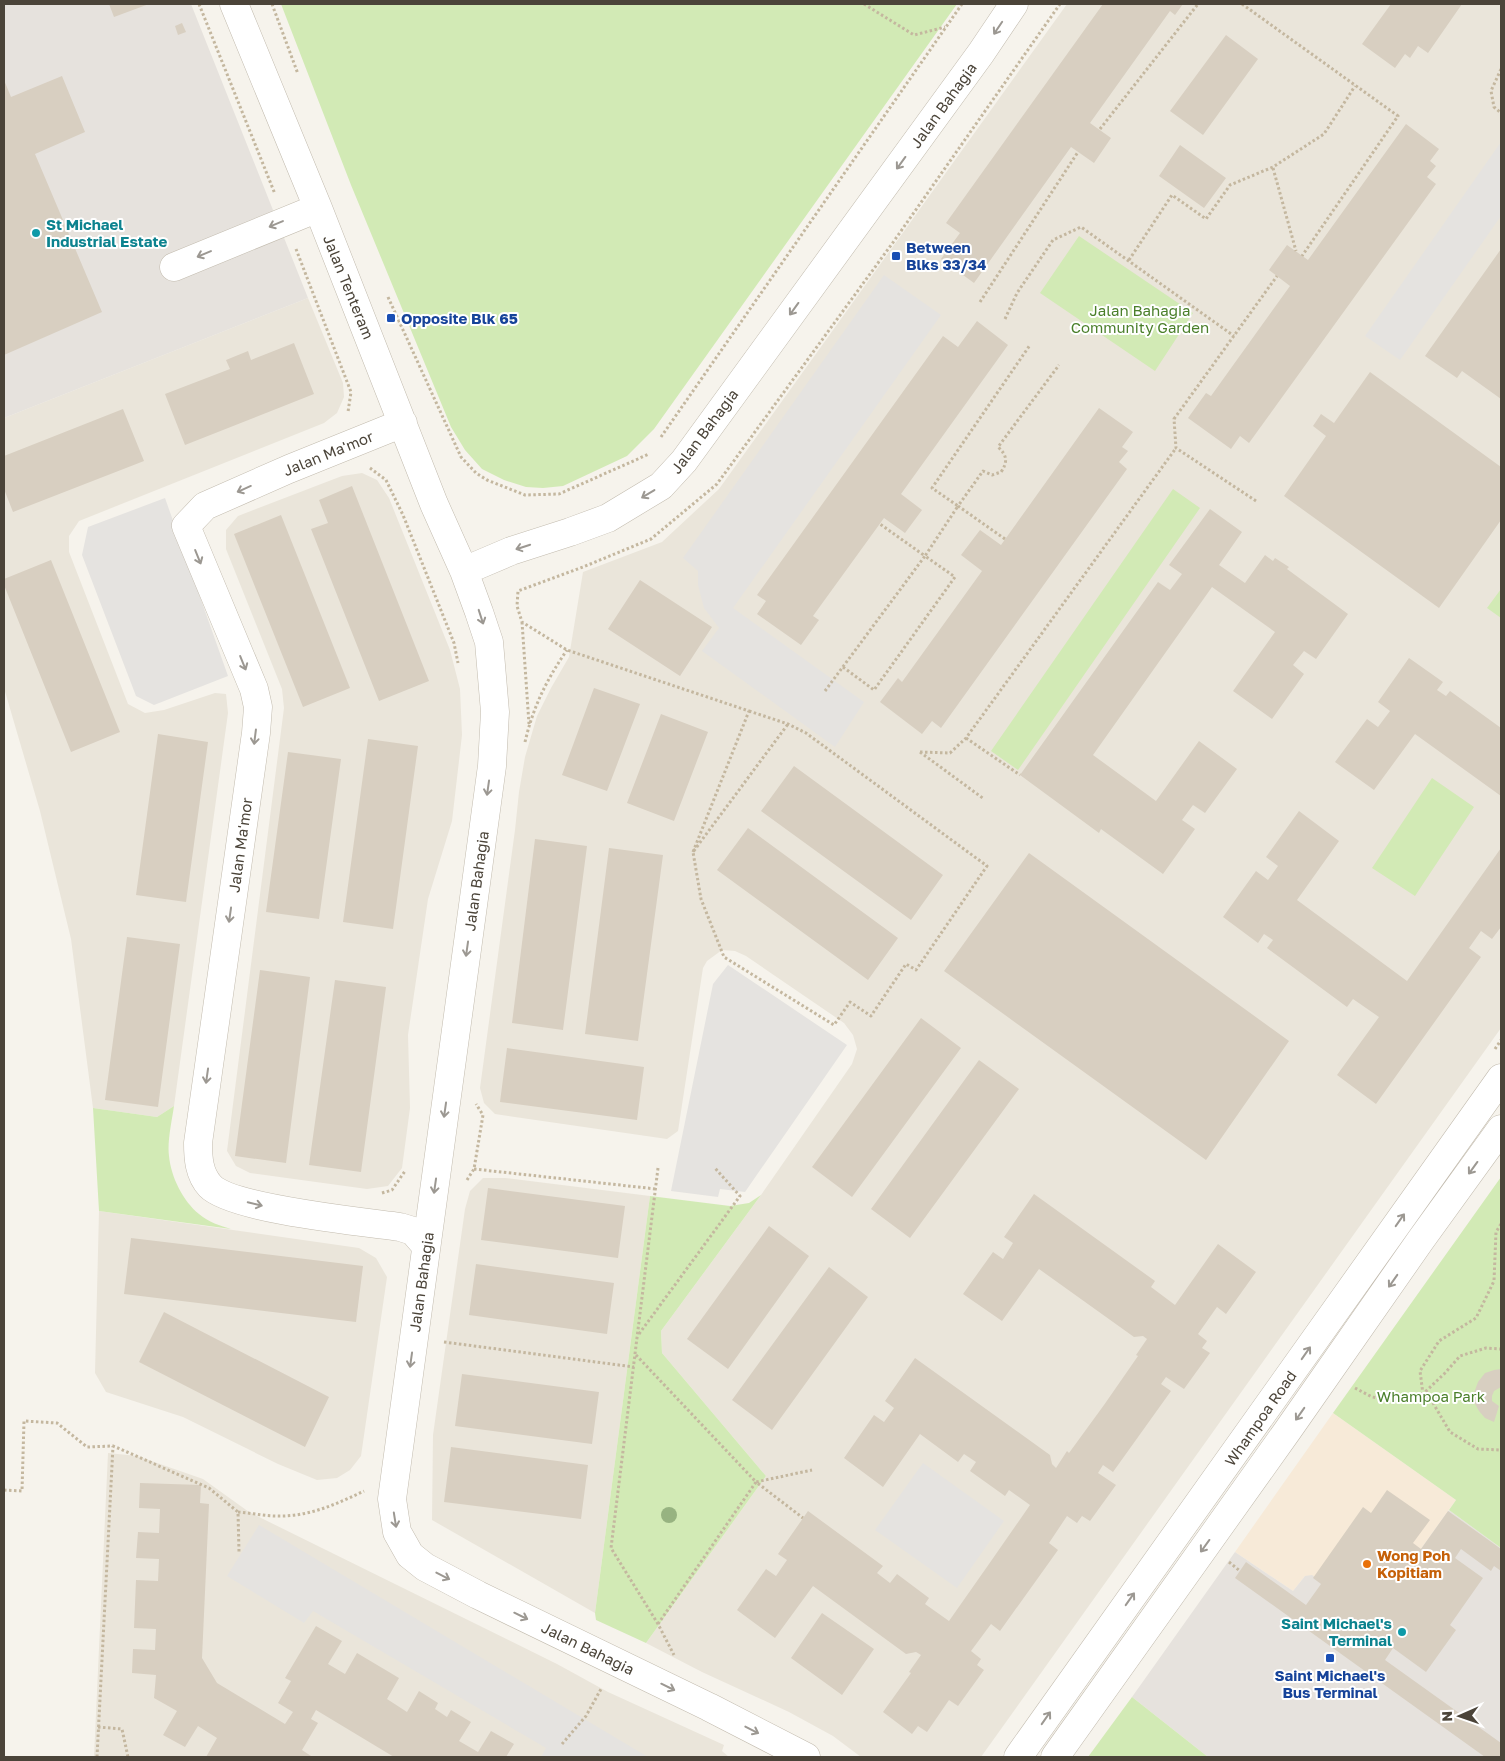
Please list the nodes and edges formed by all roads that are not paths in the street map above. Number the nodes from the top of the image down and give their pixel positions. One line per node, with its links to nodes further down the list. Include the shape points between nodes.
1 (234, 4): 3 (street, Jalan Tenteram)
2 (1014, 4): 6 (street, Jalan Bahagia, one-way to 6, via 684,461 661,486 608,518 511,551)
3 (318, 208): 4 (street, one-way to 4); 5 (street, Jalan Tenteram)
4 (174, 267)
5 (403, 423): 6 (street, Jalan Tenteram); 9 (street, Jalan Ma'mor, one-way to 9, via 205,506 186,526 254,689 258,707 198,1154 205,1180 224,1196 274,1208 400,1227 413,1231)
6 (464, 571): 9 (street, Jalan Bahagia, one-way to 9, via 489,642 494,740)
7 (1501, 1078): 11 (street, Whampoa Road, one-way to 7)
8 (1501, 1129): 12 (street, Whampoa Road, one-way to 12)
9 (426, 1246): 10 (street, Jalan Bahagia, one-way to 10, via 392,1499 397,1532 410,1555 425,1567 478,1595)
10 (806, 1757)
11 (1018, 1757)
12 (1055, 1757)

